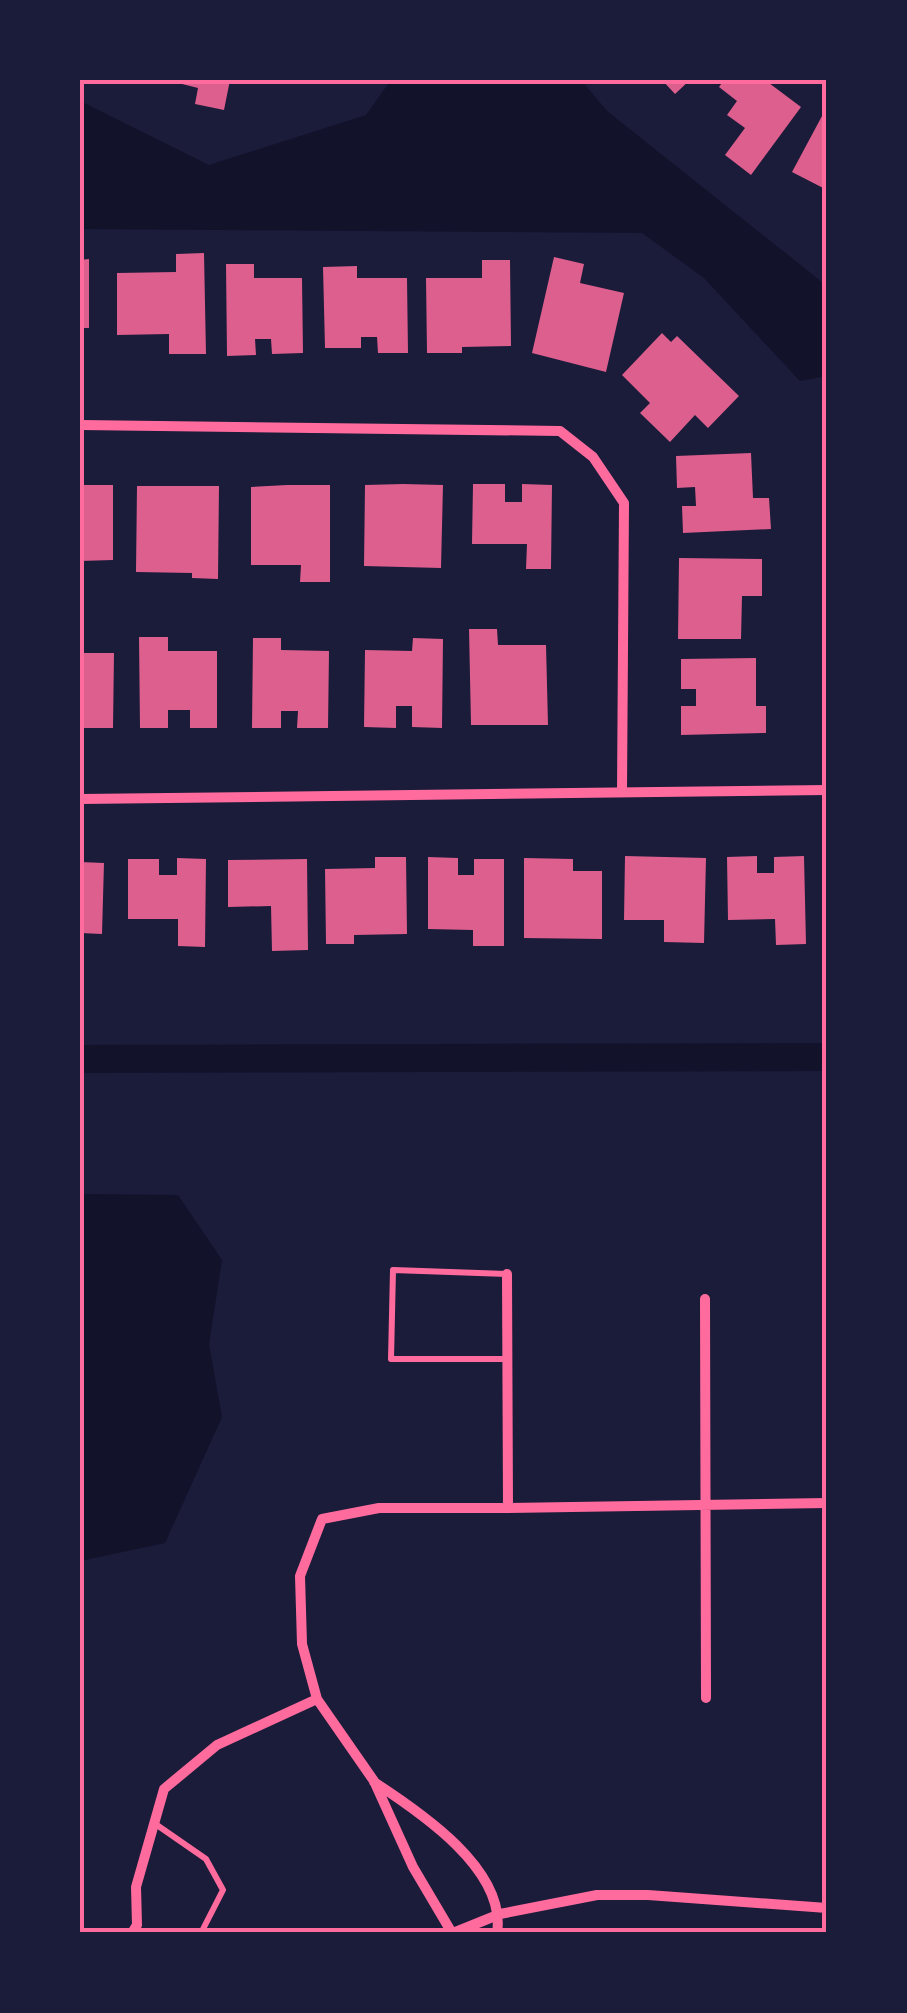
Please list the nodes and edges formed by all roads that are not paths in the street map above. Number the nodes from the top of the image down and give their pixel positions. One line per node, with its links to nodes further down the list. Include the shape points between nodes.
1 (80, 425): 3 (street, via 560,431 594,457 624,503)
2 (827, 790): 3 (street)
3 (622, 792): 4 (street)
4 (80, 800)
5 (506, 1274): 7 (street); 7 (lane, via 393,1270 391,1359)
6 (705, 1299): 9 (street)
7 (507, 1359): 10 (street)
8 (827, 1503): 9 (street)
9 (705, 1505): 10 (street); 11 (street)
10 (508, 1508): 12 (street, via 379,1508 322,1519 300,1576 302,1644)
11 (706, 1698)
12 (317, 1699): 13 (street); 14 (street, via 218,1745 164,1789)
13 (374, 1781): 16 (street, via 437,1824 485,1882); 19 (street, via 413,1868)
14 (153, 1822): 17 (street); 18 (lane, via 206,1859 223,1890)
15 (827, 1908): 16 (street, via 648,1895 597,1896)
16 (500, 1914): 19 (street); 20 (street)
17 (132, 1933)
18 (201, 1933)
19 (452, 1933)
20 (497, 1933)

